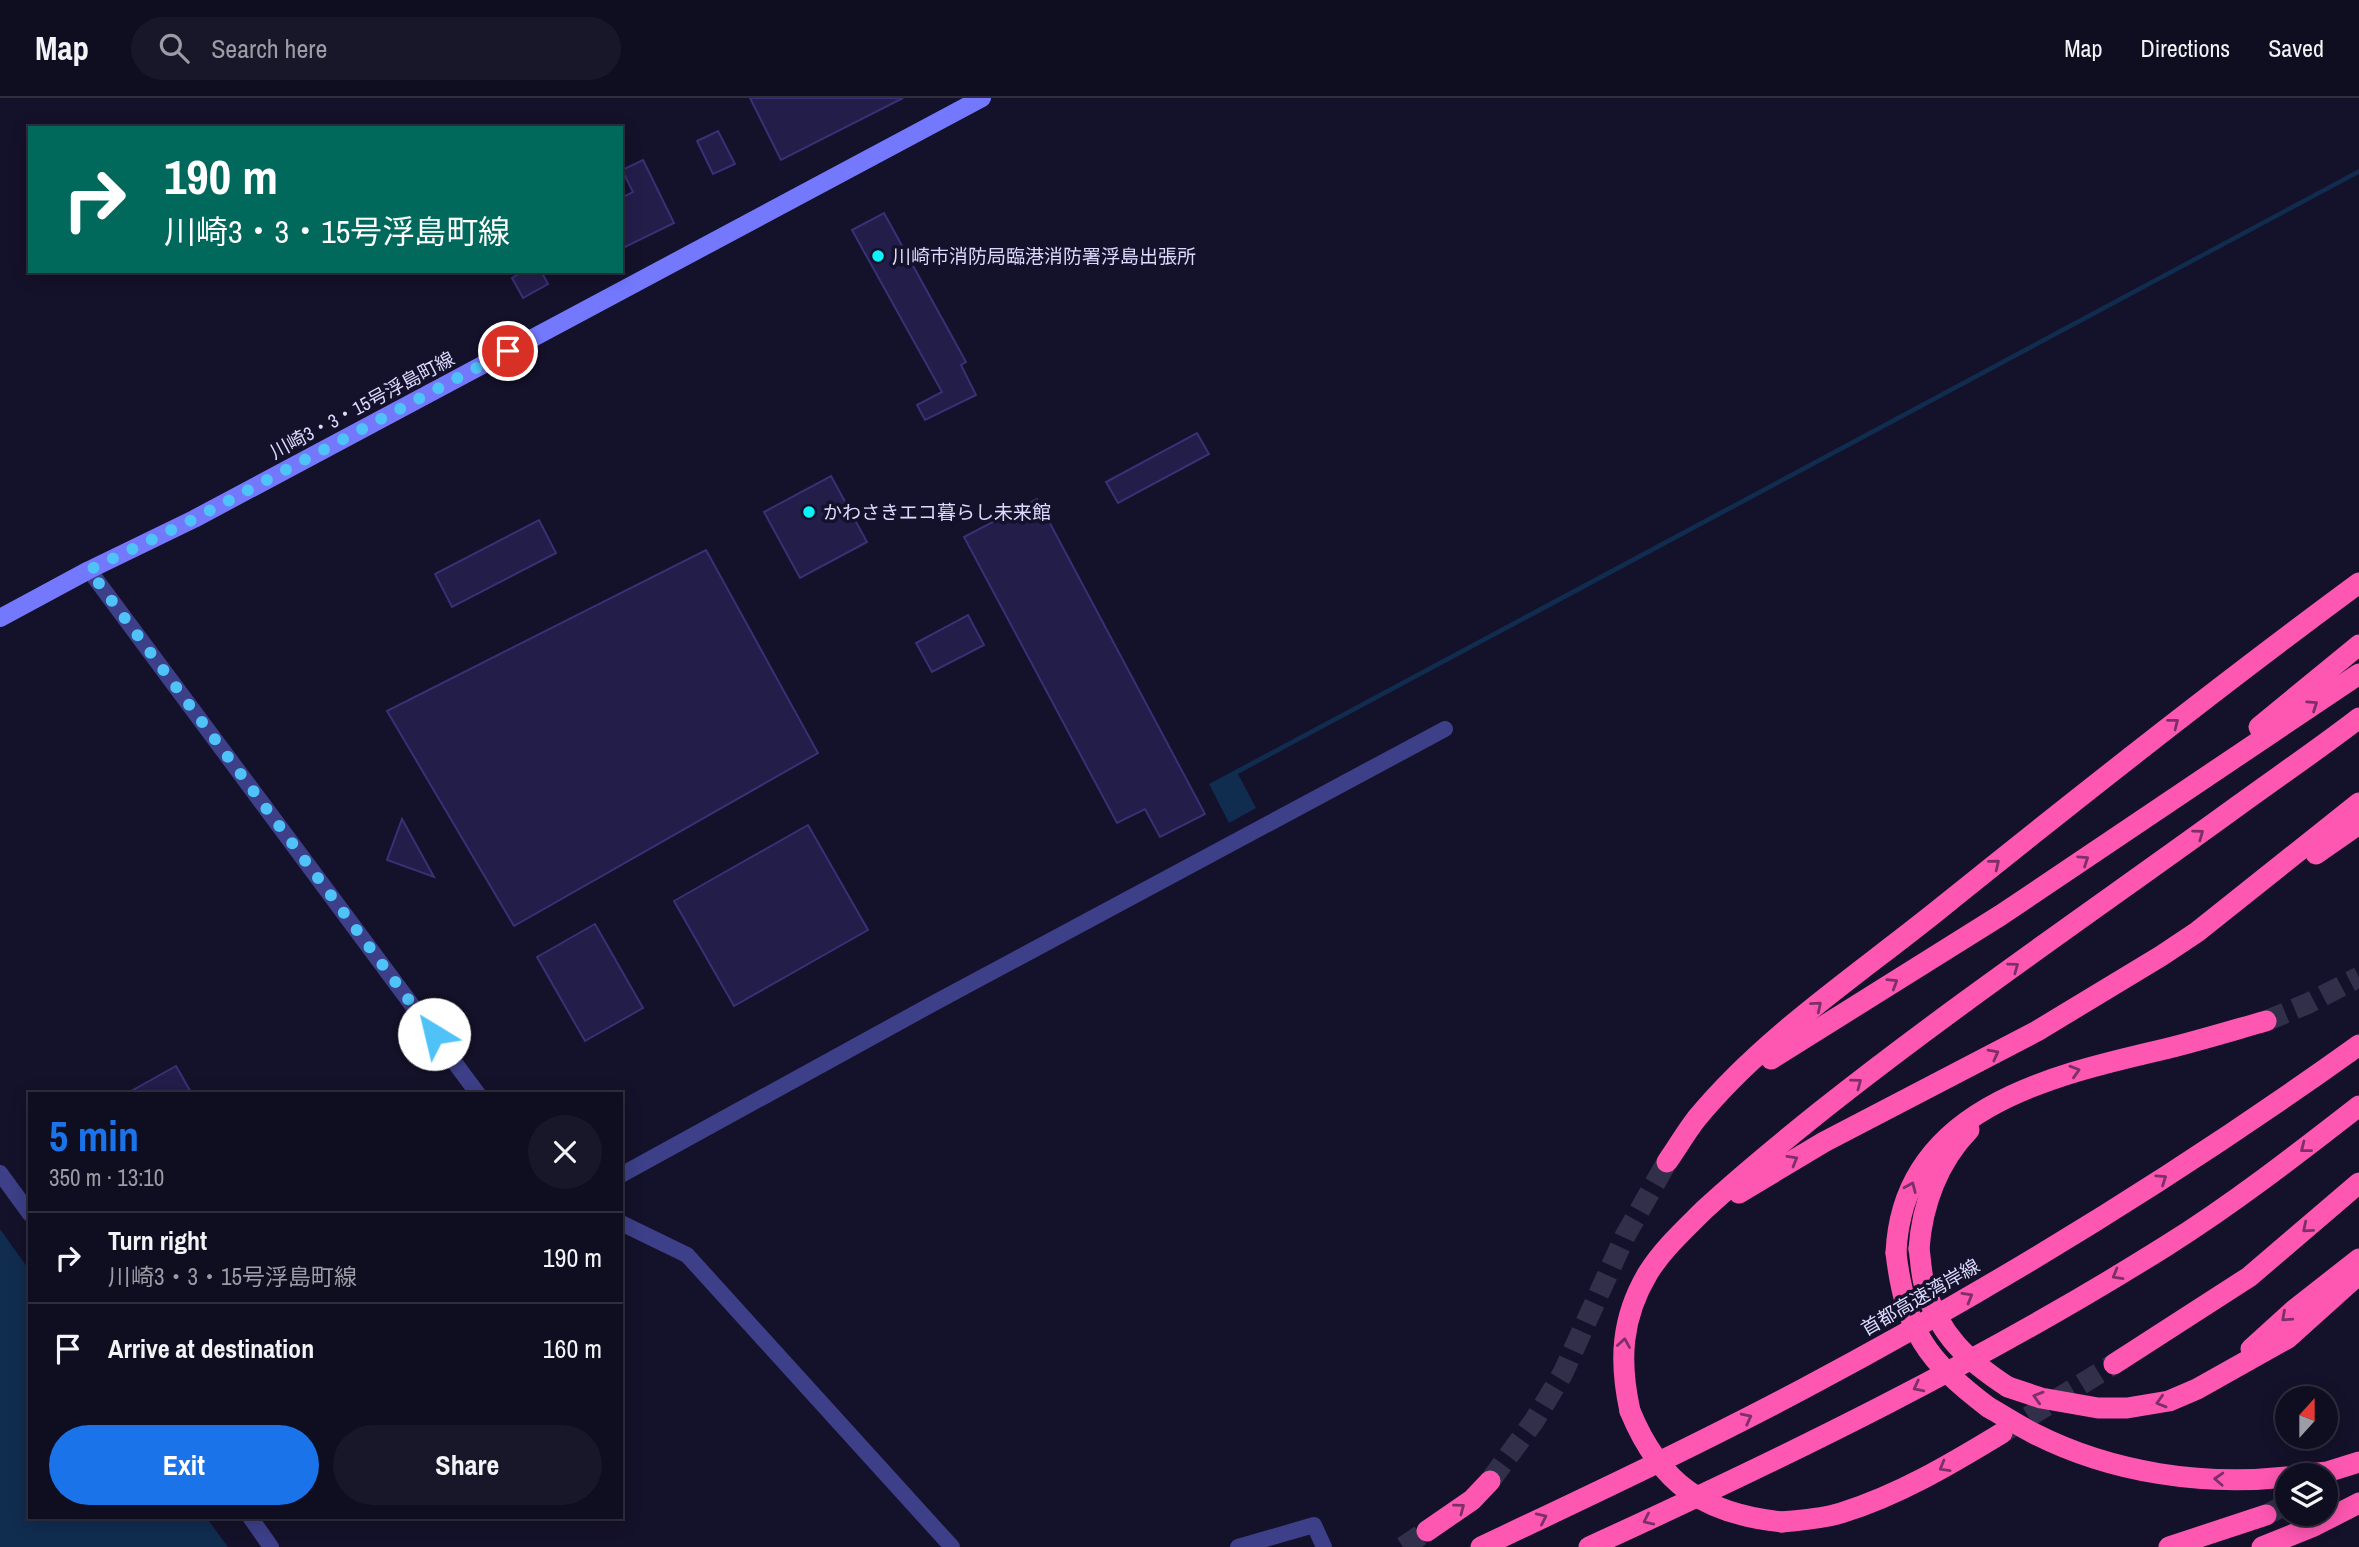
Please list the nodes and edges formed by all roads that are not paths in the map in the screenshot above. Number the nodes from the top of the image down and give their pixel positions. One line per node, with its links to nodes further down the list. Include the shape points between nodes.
1 (982, 98): 2 (street, 川崎3・3・15号浮島町線, via 194,519)
2 (89, 570): 4 (street, 川崎3・3・15号浮島町線); 15 (street)
3 (2359, 583): 18 (highway, one-way to 3, via 1743,1070 1830,995 2104,777)
4 (0, 618)
5 (2359, 645): 11 (highway)
6 (2359, 674): 11 (highway, one-way to 6)
7 (2359, 718): 25 (highway, one-way to 7, via 1771,1151 1919,1036)
8 (1445, 729): 21 (street)
9 (2359, 803): 12 (highway)
10 (2359, 824): 12 (highway)
11 (2131, 828): 18 (highway, one-way to 11, via 1762,1065)
12 (2197, 932): 25 (highway, one-way to 12, via 1784,1165 2036,1031)
13 (2266, 1021): 17 (highway, one-way to 13, via 2048,1079)
14 (2359, 1045): 43 (highway, 首都高速湾岸線, one-way to 14, via 1803,1389 1974,1293 2142,1193)
15 (477, 1092)
16 (2359, 1106): 44 (highway, one-way to 44, via 2167,1246 2002,1343 1827,1434)
17 (1990, 1108): 29 (highway, one-way to 17, bridge, via 2169,1401 2098,1408 2008,1387 1960,1352 1939,1322 1924,1287 1921,1222 1940,1170); 33 (highway, one-way to 17, bridge, via 2208,1479 2136,1469 2083,1454 1988,1407 1934,1361 1908,1314 1900,1286 1897,1230 1913,1179 1928,1156 1955,1130)
18 (1696, 1119): 19 (highway)
19 (1667, 1162)
20 (0, 1173): 23 (street)
21 (623, 1174)
22 (2359, 1183): 28 (highway, one-way to 28, via 2249,1277)
23 (28, 1211)
24 (623, 1224): 40 (street, via 687,1255)
25 (1675, 1238): 30 (highway, one-way to 25, bridge, via 1938,1471 1839,1514 1782,1522 1754,1519 1725,1511 1691,1493 1654,1458 1642,1439 1630,1410 1622,1354 1636,1298)
26 (2359, 1259): 29 (highway, one-way to 29)
27 (2359, 1274): 29 (highway, via 2288,1338)
28 (2114, 1364)
29 (2223, 1374)
30 (2002, 1433)
31 (2359, 1462): 32 (highway)
32 (2338, 1469)
33 (2275, 1478)
34 (1490, 1481): 38 (highway, one-way to 34, via 1472,1500)
35 (2359, 1503): 46 (highway)
36 (2266, 1515): 45 (highway)
37 (251, 1519): 39 (street)
38 (1427, 1531)
39 (271, 1547)
40 (953, 1547)
41 (1238, 1547): 42 (street, via 1314,1525)
42 (1324, 1547)
43 (1481, 1547)
44 (1589, 1547)
45 (2169, 1547)
46 (2262, 1547)

